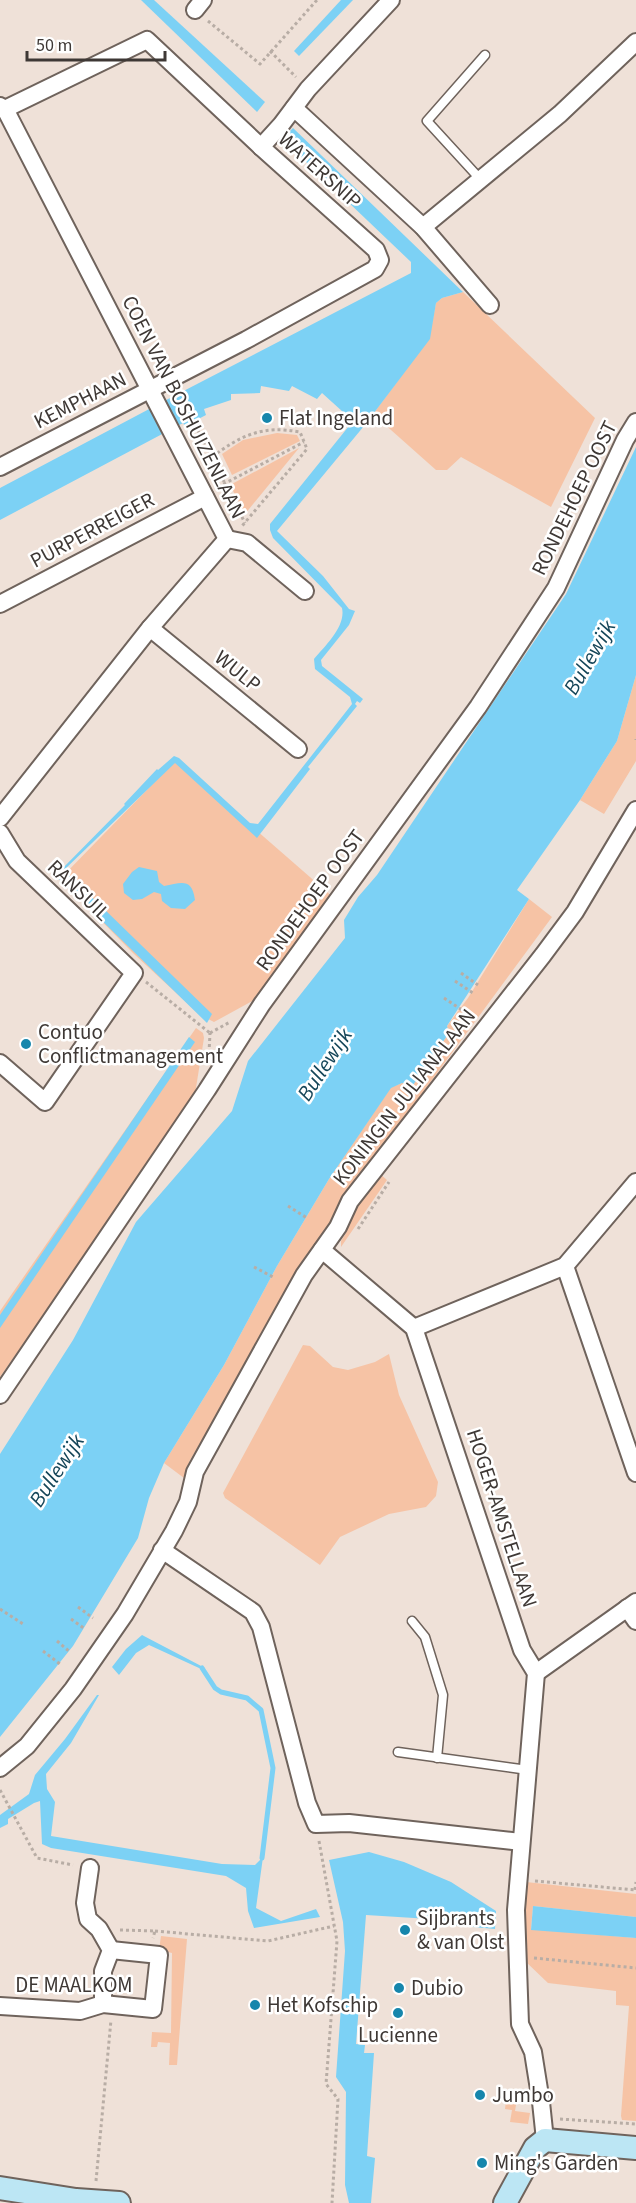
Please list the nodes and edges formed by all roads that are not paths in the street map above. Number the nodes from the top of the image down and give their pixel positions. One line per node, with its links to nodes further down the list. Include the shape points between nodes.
1 (391, 0): 5 (street)
2 (636, 42): 7 (street, via 560,114)
3 (485, 55): 7 (lane, via 427,121)
4 (3, 108): 6 (street, WATERSNIP, via 147,40); 10 (street, COEN VAN BOSHUIZENLAAN)
5 (294, 108): 6 (street); 8 (street)
6 (261, 147): 10 (street, WATERSNIP, via 376,250 380,260 375,269)
7 (481, 180): 8 (street)
8 (423, 226): 9 (street)
9 (490, 305)
10 (153, 397): 12 (street, KEMPHAAN); 13 (street, COEN VAN BOSHUIZENLAAN)
11 (636, 422): 27 (street, RONDEHOEP OOST, via 556,588 478,707 262,1004)
12 (2, 462)
13 (205, 495): 14 (street, COEN VAN BOSHUIZENLAAN); 16 (street, PURPERREIGER)
14 (227, 539): 15 (street, via 247,543); 17 (street, COEN VAN BOSHUIZENLAAN)
15 (305, 591)
16 (0, 604)
17 (150, 628): 18 (street, WULP); 20 (street, COEN VAN BOSHUIZENLAAN)
18 (298, 749)
19 (636, 810): 24 (street, KONINGIN JULIANALAAN, via 568,921 368,1176)
20 (0, 818)
21 (0, 833): 22 (street, RANSUIL, via 16,861 134,973 45,1102)
22 (0, 1063)
23 (636, 1182): 25 (street)
24 (322, 1250): 26 (street); 29 (street, KONINGIN JULIANALAAN, via 304,1275 195,1472 188,1502)
25 (565, 1266): 26 (street); 28 (street)
26 (414, 1328): 32 (street, HOGER-AMSTELLAAN, via 522,1650)
27 (0, 1395)
28 (636, 1473)
29 (162, 1550): 35 (street, KONINGIN JULIANALAAN, via 125,1614 73,1689 27,1746); 37 (street, via 253,1612 261,1627 307,1803 316,1824 349,1823)
30 (633, 1610): 32 (street)
31 (412, 1621): 34 (lane, via 425,1637 443,1695)
32 (536, 1673): 36 (street)
33 (398, 1752): 34 (lane)
34 (437, 1758): 36 (lane)
35 (0, 1768)
36 (528, 1770): 37 (street)
37 (521, 1842): 42 (street, via 516,1910 520,2024 533,2052)
38 (90, 1868): 39 (street, via 85,1903 88,1918)
39 (111, 1950): 40 (street, via 103,1971); 40 (street, DE MAALKOM, via 159,1955 153,2009)
40 (107, 2004): 41 (street, DE MAALKOM, via 80,2011)
41 (0, 2006)
42 (545, 2140): 43 (street); 47 (street, via 535,2148)
43 (636, 2148)
44 (0, 2188): 45 (street)
45 (82, 2201): 46 (street)
46 (119, 2203)
47 (506, 2203)

